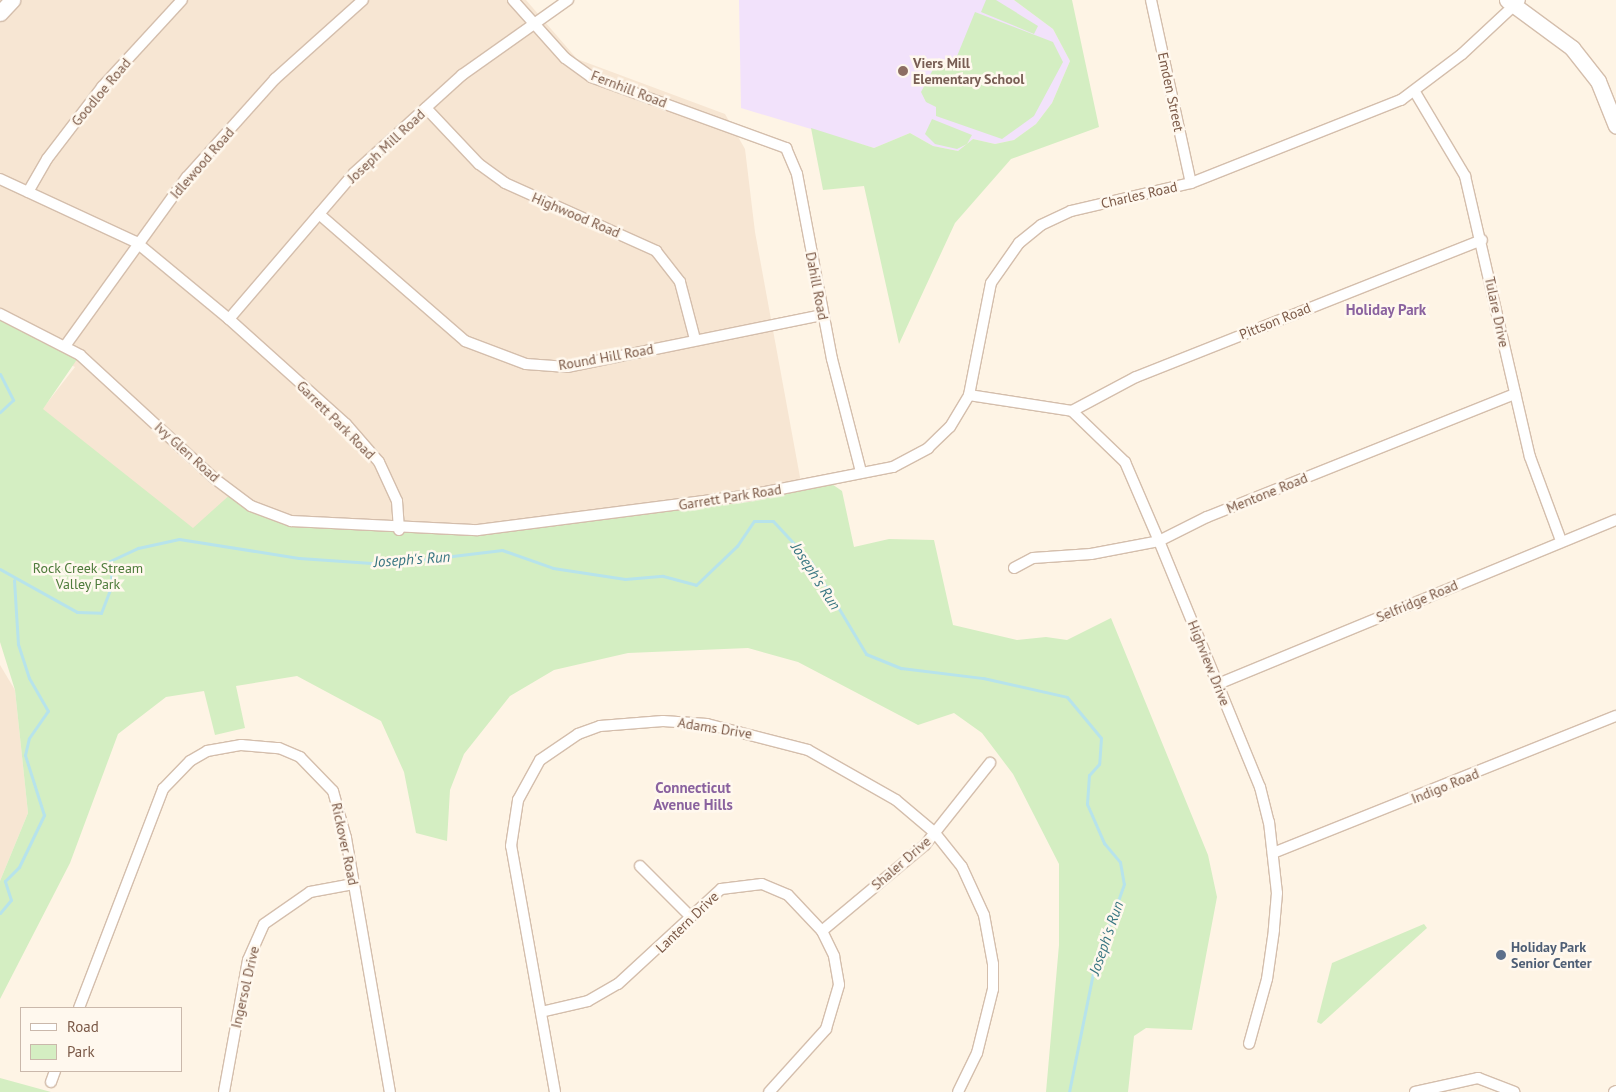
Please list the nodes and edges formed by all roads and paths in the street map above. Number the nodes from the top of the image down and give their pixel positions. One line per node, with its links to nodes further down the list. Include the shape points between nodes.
1 (12, 0): 8 (street)
2 (182, 0): 16 (street, Goodloe Road, via 102,87 46,159)
3 (362, 0): 19 (street, Idlewood Road, via 275,79 187,177)
4 (513, 0): 9 (street, Fernhill Road)
5 (568, 0): 9 (street, Joseph Mill Road)
6 (1151, 0): 15 (street, Emden Street)
7 (1513, 2): 10 (street, Charles Road); 12 (street, via 1572,48 1598,81)
8 (0, 13)
9 (533, 21): 11 (street, Joseph Mill Road); 13 (street, Fernhill Road, via 565,58 591,77)
10 (1415, 92): 15 (street, Charles Road); 18 (street, Tulare Drive, via 1465,176)
11 (426, 108): 17 (street, Joseph Mill Road, via 354,173); 23 (street, Highwood Road, via 479,164 505,183 656,251 680,282)
12 (1616, 126)
13 (740, 131): 21 (street, Dahill Road, via 786,148 797,174)
14 (0, 178): 16 (street, Garrett Park Road)
15 (1191, 183): 25 (street, Charles Road, via 1071,211 1019,242 991,283)
16 (28, 192): 19 (street, Garrett Park Road)
17 (319, 214): 22 (street, Joseph Mill Road); 23 (street, Round Hill Road, via 465,341 494,354 526,364 567,367)
18 (1482, 240): 26 (street, Tulare Drive); 27 (street, Pittson Road, via 1136,377)
19 (136, 242): 22 (street, Garrett Park Road); 24 (street, Idlewood Road)
20 (0, 314): 24 (street, Ivy Glen Road)
21 (823, 315): 23 (street, Round Hill Road); 28 (street, Dahill Road)
22 (229, 319): 30 (street, Garrett Park Road, via 346,424 379,462 397,501)
23 (696, 340)
24 (65, 346): 30 (street, Ivy Glen Road, via 251,506 290,521)
25 (970, 394): 27 (street); 28 (street, Charles Road, via 950,427 928,448 893,467)
26 (1515, 394): 31 (street, Mentone Road, via 1207,517); 32 (street, Tulare Drive, via 1543,500)
27 (1072, 411): 31 (street, Highview Drive, via 1125,462)
28 (861, 472): 30 (street, Garrett Park Road, via 745,496 574,520 478,530)
29 (1616, 520): 32 (street, Selfridge Road)
30 (399, 530)
31 (1159, 541): 33 (street, Mentone Road, via 1091,554 1033,558); 34 (street, Highview Drive)
32 (1561, 541): 34 (street, Selfridge Road)
33 (1014, 568)
34 (1218, 684): 38 (street, Highview Drive, via 1260,787)
35 (1616, 716): 38 (street, Indigo Road)
36 (990, 763): 37 (street, Shaler Drive)
37 (935, 833): 42 (street, Shaler Drive); 44 (street, Adams Drive, via 852,771 765,736 663,721 600,726 578,734 540,760 518,800 513,818 511,846); 52 (street, Adams Drive, via 962,867 984,915 993,964 993,989 977,1053)
38 (1273, 853): 45 (street, Highview Drive, via 1274,930 1267,979)
39 (640, 866): 41 (street)
40 (353, 884): 43 (street, Rickover Road, via 333,791 322,775 280,748 241,745 207,751 175,774 158,798); 48 (street, Ingersol Drive, via 310,892 264,924 248,960); 49 (street, Rickover Road)
41 (690, 916): 42 (street, Lantern Drive, via 721,890 762,884 788,896); 44 (street, Lantern Drive, via 618,984 588,1001)
42 (822, 931): 51 (street, Lantern Drive, via 834,956 839,985 834,1012 826,1029)
43 (79, 1007)
44 (541, 1012): 50 (street, Adams Drive)
45 (1249, 1044)
46 (55, 1072): 47 (street)
47 (51, 1082)
48 (224, 1092)
49 (390, 1092)
50 (555, 1092)
51 (769, 1092)
52 (958, 1092)
53 (1414, 1092): 54 (street, via 1478,1078)
54 (1514, 1092)

